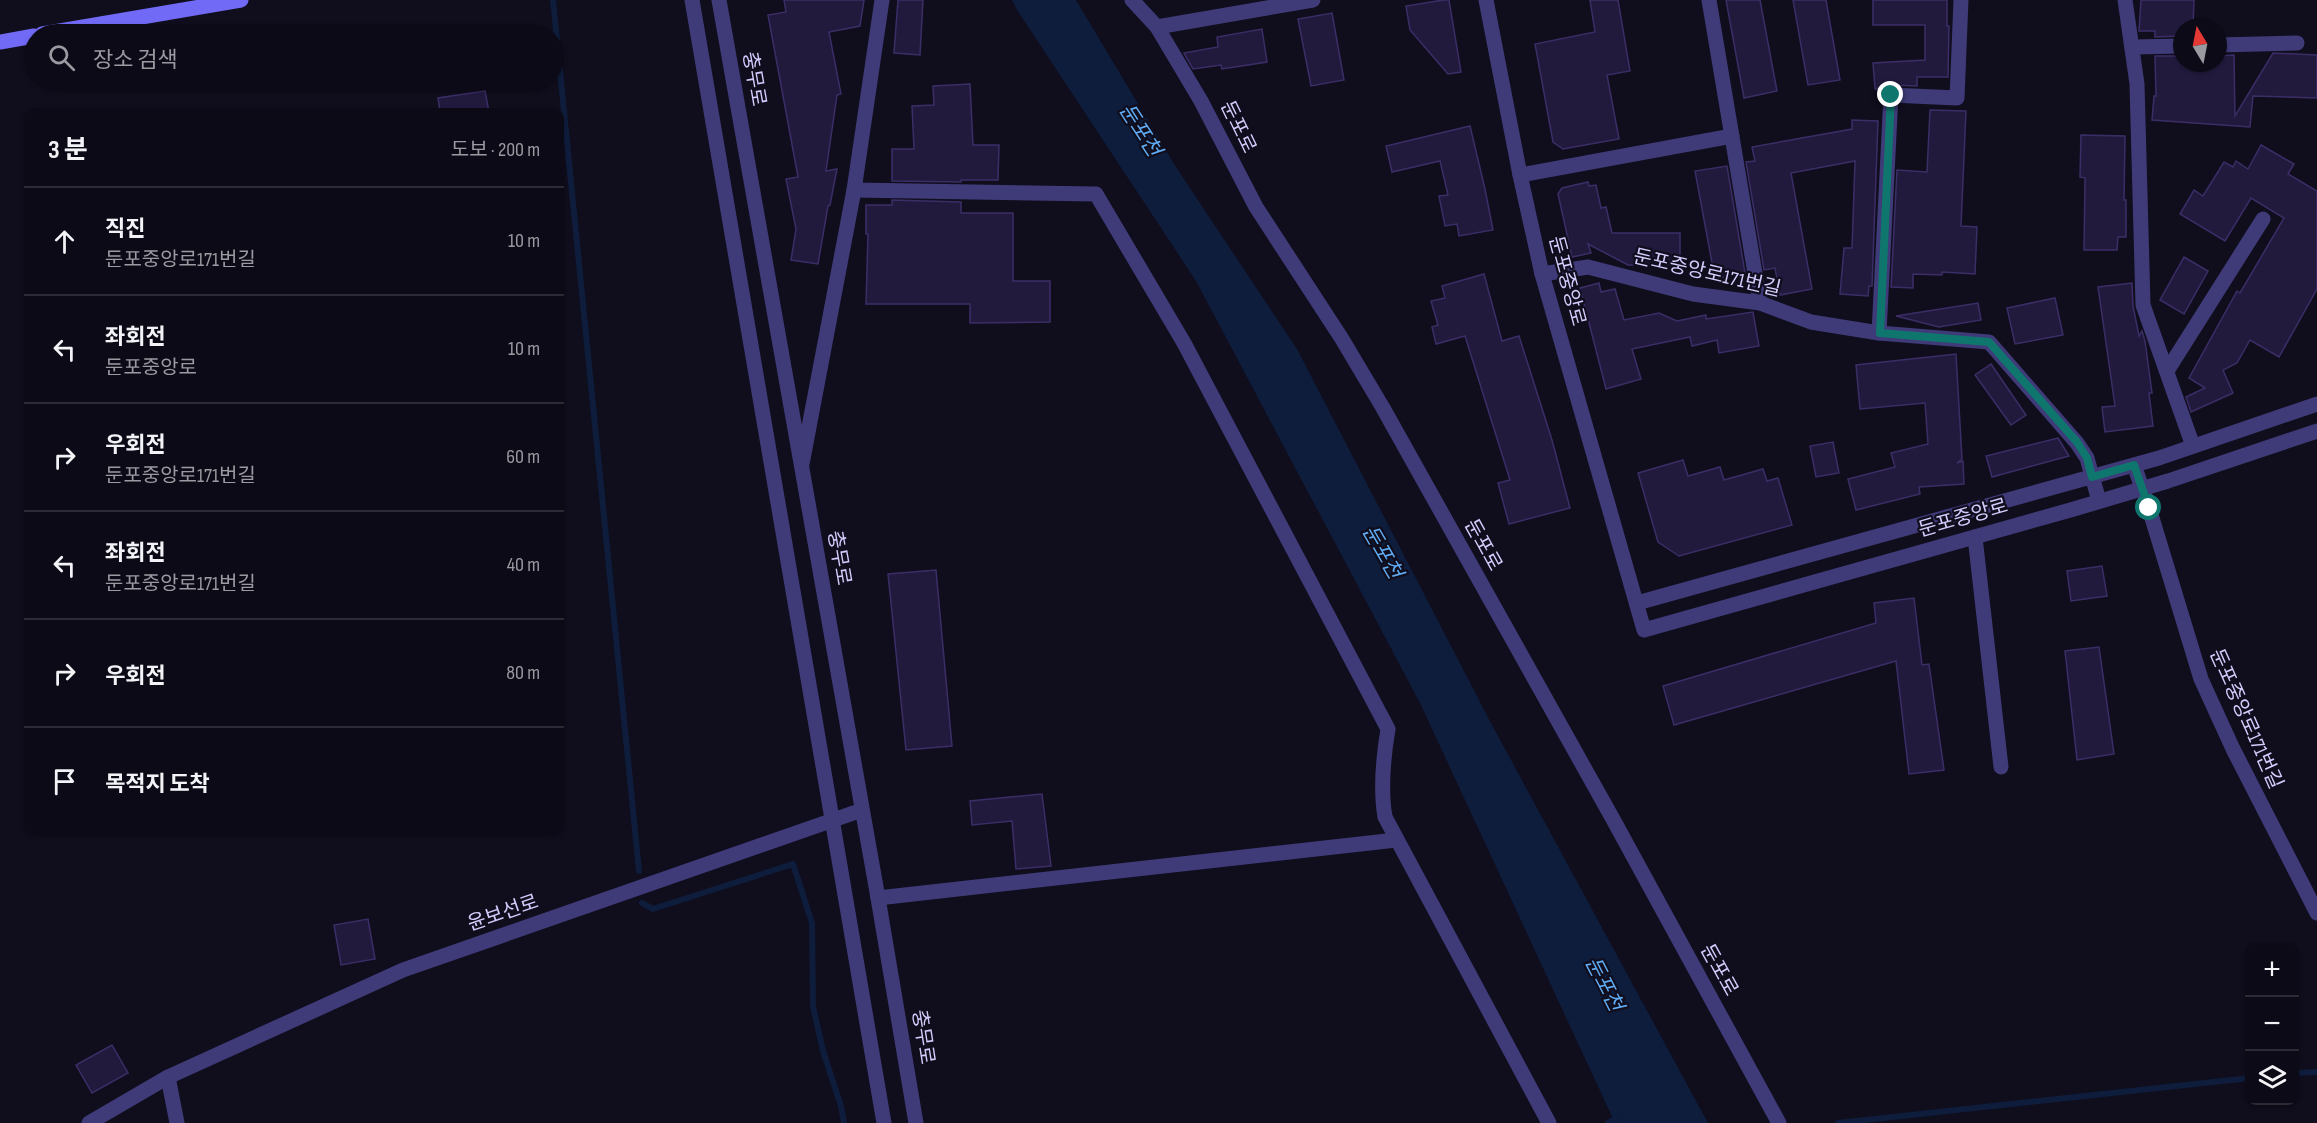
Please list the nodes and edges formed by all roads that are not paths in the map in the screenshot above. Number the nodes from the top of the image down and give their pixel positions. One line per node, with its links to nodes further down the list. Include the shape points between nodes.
1 (241, 0): 11 (main road)
2 (692, 0): 39 (street)
3 (719, 0): 31 (street, 충무로)
4 (882, 0): 21 (street)
5 (1131, 0): 12 (street, 둔포로)
6 (1313, 0): 12 (street)
7 (1486, 0): 20 (street, 둔포중앙로)
8 (1709, 0): 19 (street)
9 (1961, 0): 25 (street, via 1957,99 1891,95)
10 (2125, 0): 18 (street)
11 (101, 24)
12 (1157, 27): 49 (street, 둔포로, via 1257,207 1383,408)
13 (24, 38): 14 (main road)
14 (0, 42)
15 (2297, 43): 16 (street)
16 (2227, 45)
17 (2173, 46): 18 (street)
18 (2132, 47): 26 (street, via 2137,84 2144,305)
19 (1732, 136): 20 (street); 24 (street)
20 (1520, 175): 23 (street, 둔포중앙로)
21 (854, 190): 31 (street); 40 (street, via 1096,194 1184,343 1388,729 1382,799)
22 (2263, 219): 26 (street)
23 (1542, 274): 24 (street, 둔포중앙로171번길, via 1588,267 1693,294); 36 (street, 둔포중앙로)
24 (1760, 303): 25 (street, 둔포중앙로171번길, via 1811,322)
25 (1880, 333): 32 (street, 둔포중앙로171번길, via 1989,342 2077,442)
26 (2167, 371): 29 (street)
27 (2317, 404): 29 (street, 둔포중앙로)
28 (2317, 431): 33 (street, 둔포중앙로)
29 (2193, 446): 30 (street, 둔포중앙로)
30 (2134, 465): 32 (street, 둔포중앙로); 33 (street, 둔포중앙로171번길)
31 (802, 467): 38 (street, 충무로)
32 (2092, 477): 34 (street, 둔포중앙로171번길); 36 (street, 둔포중앙로)
33 (2142, 488): 34 (street, 둔포중앙로); 42 (street, 둔포중앙로171번길, via 2201,679)
34 (2099, 501): 35 (street, 둔포중앙로)
35 (1974, 537): 36 (street, 둔포중앙로, via 1644,630); 37 (street)
36 (1637, 603)
37 (2001, 767)
38 (862, 810): 39 (street, 윤보선로); 41 (street, 충무로)
39 (832, 822): 43 (street, 윤보선로, via 403,970); 46 (street)
40 (1396, 840): 41 (street); 48 (street)
41 (878, 898): 47 (street, 충무로)
42 (2317, 913)
43 (168, 1077): 44 (street, 윤보선로); 45 (street)
44 (90, 1123)
45 (177, 1123)
46 (884, 1123)
47 (916, 1123)
48 (1549, 1123)
49 (1779, 1123)

